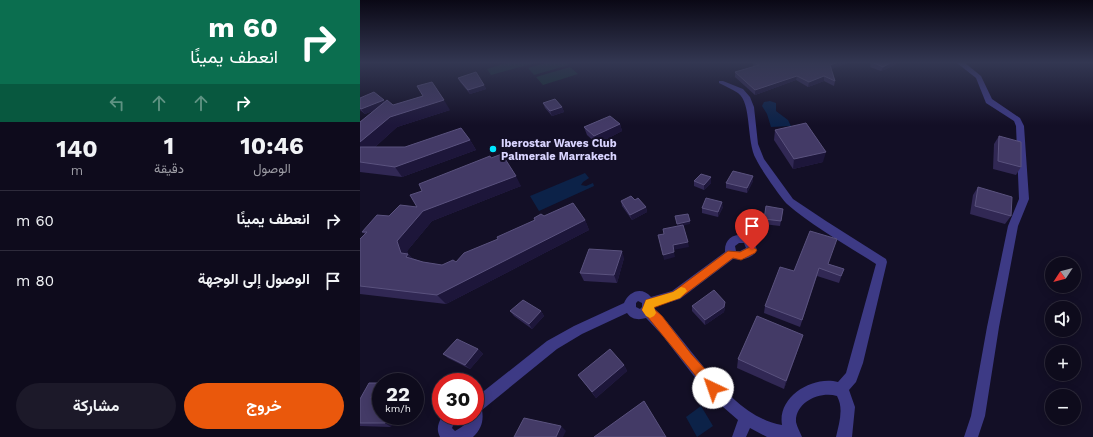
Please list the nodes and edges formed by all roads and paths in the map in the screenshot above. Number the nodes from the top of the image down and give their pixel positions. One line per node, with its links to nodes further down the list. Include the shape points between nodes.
1 (724, 83): 5 (street, via 740,90 746,98 750,107 754,144 760,159 790,200 822,224 882,262 856,363 851,377)
2 (982, 83): 15 (street, via 989,101 1017,120 1022,130 1024,199 1013,226)
3 (731, 254): 4 (street, via 676,295)
4 (648, 306): 6 (street, via 646,298 639,296 632,300 629,306 578,330 552,345); 7 (street, via 721,397)
5 (841, 390): 10 (street, via 827,386 811,391 799,399 792,409 789,420); 14 (street, via 847,398 849,412)
6 (484, 399)
7 (746, 416): 10 (street, via 766,429); 13 (street)
8 (446, 425): 11 (street, via 445,431)
9 (473, 425): 12 (street, via 465,434)
10 (793, 436)
11 (451, 437)
12 (458, 437)
13 (739, 437)
14 (844, 437)
15 (972, 437)

